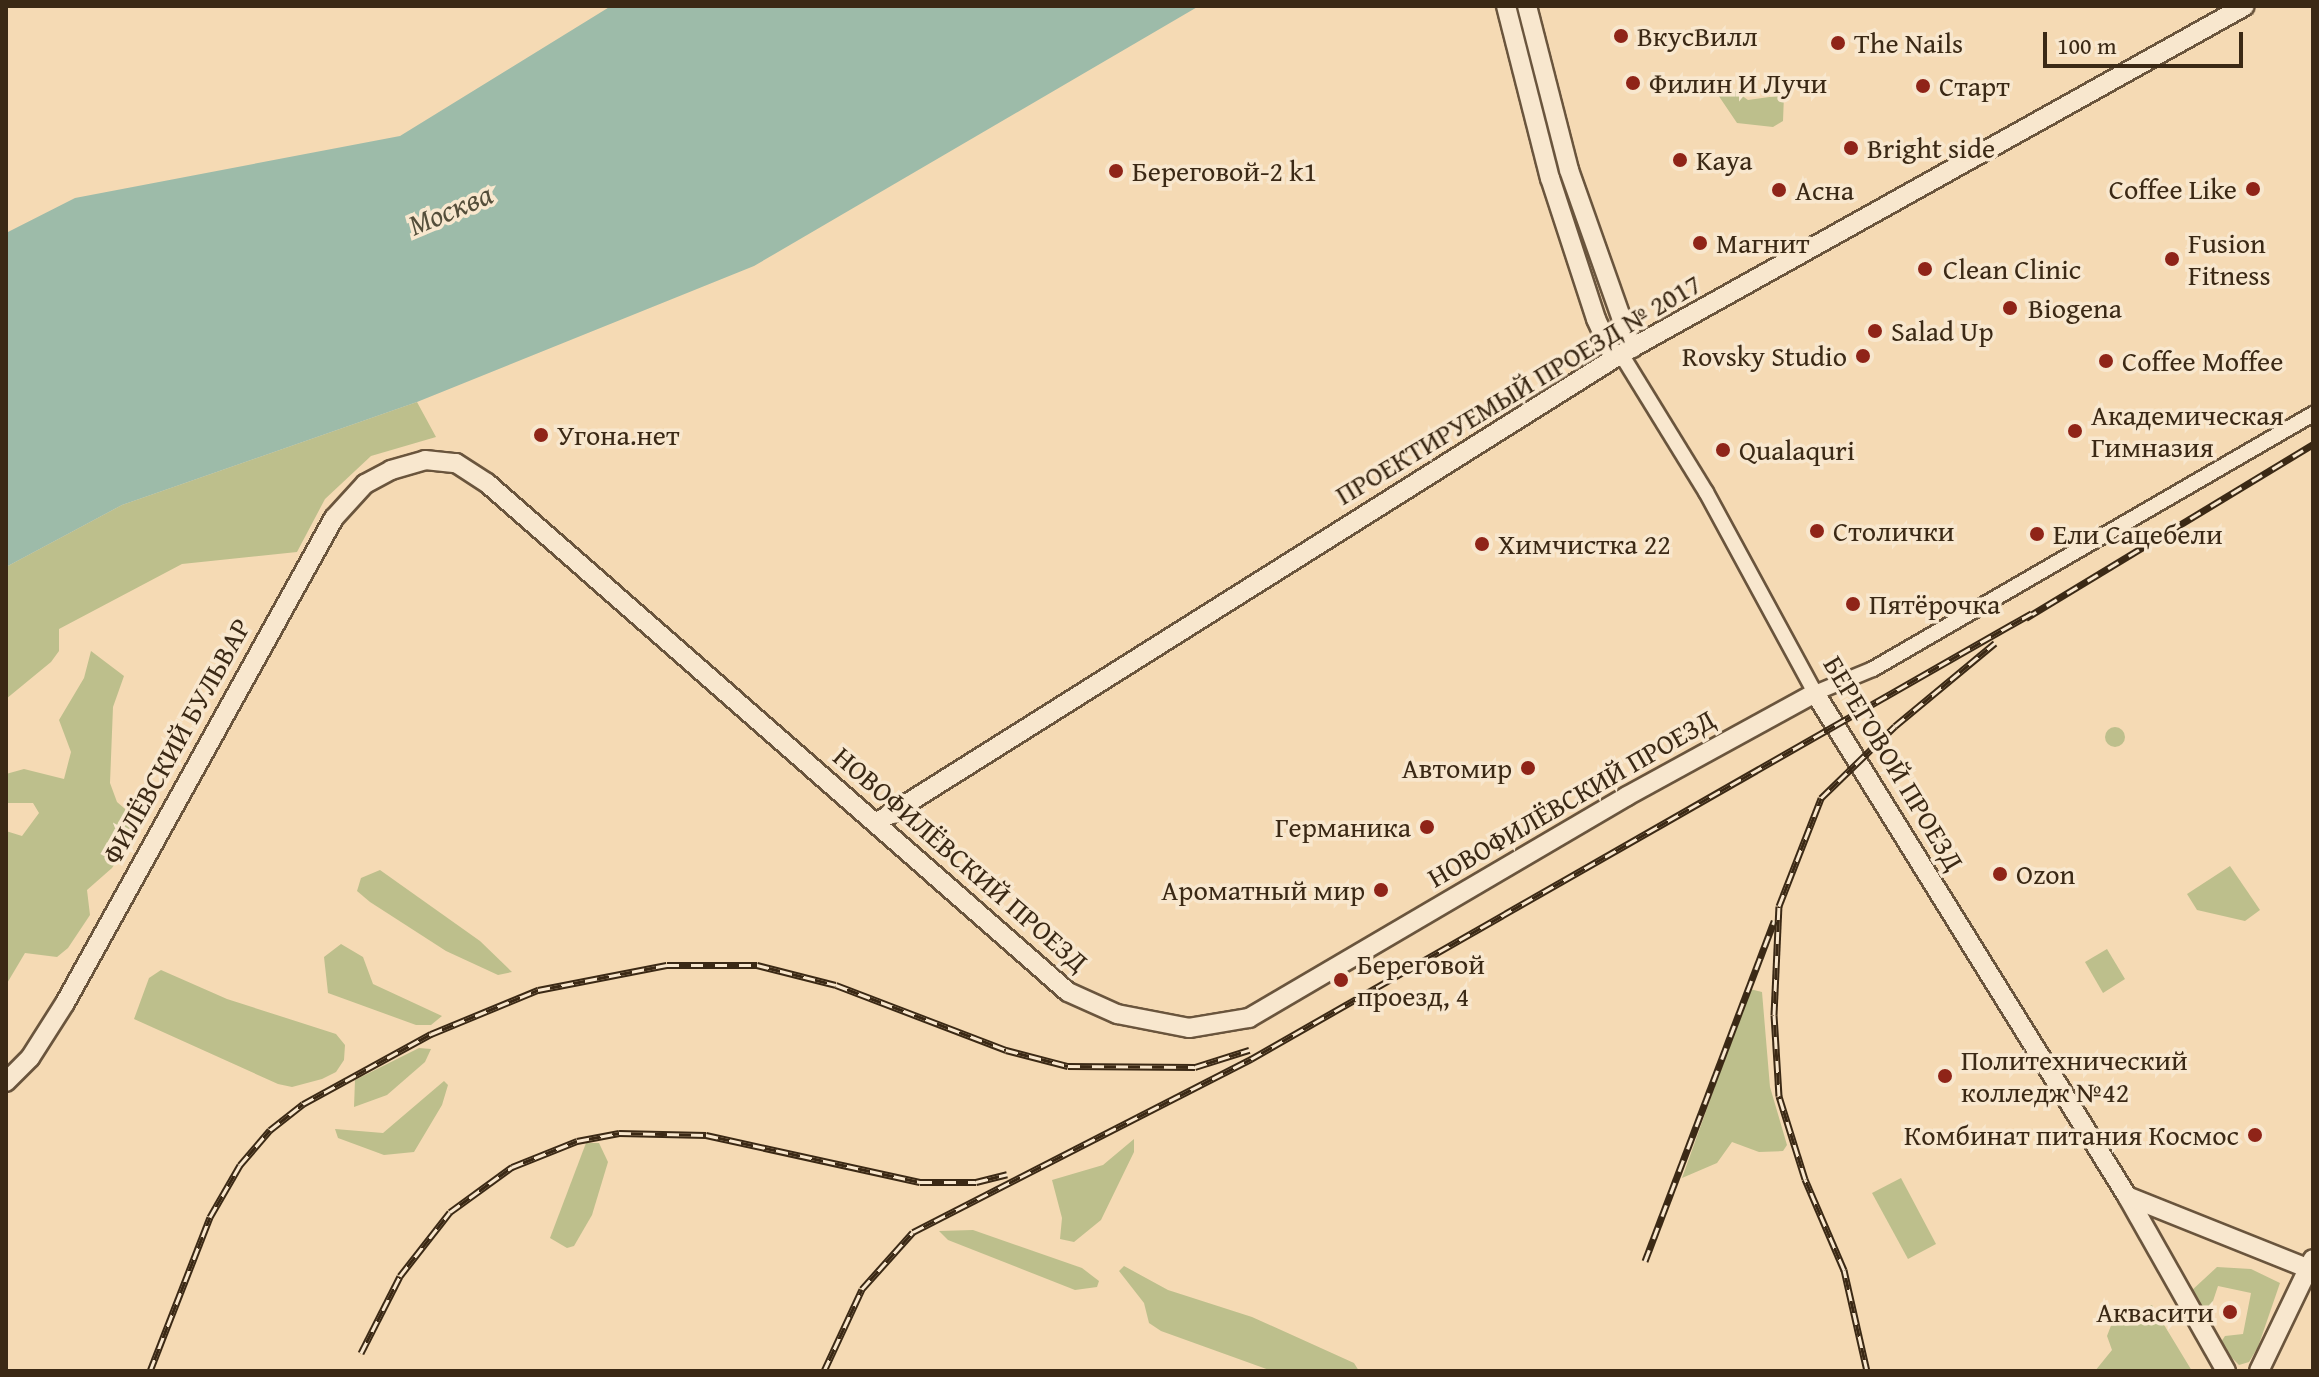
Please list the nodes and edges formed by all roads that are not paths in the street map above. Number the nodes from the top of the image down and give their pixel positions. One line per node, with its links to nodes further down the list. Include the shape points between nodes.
1 (1506, 6): 4 (street, via 1550,178 1596,319)
2 (1527, 6): 4 (street)
3 (2245, 6): 4 (street, ПРОЕКТИРУЕМЫЙ ПРОЕЗД № 2017)
4 (1622, 353): 7 (street, БЕРЕГОВОЙ ПРОЕЗД, via 1713,505); 8 (street, ПРОЕКТИРУЕМЫЙ ПРОЕЗД № 2017)
5 (2313, 414): 7 (street, via 1873,669)
6 (425, 460): 8 (street, НОВОФИЛЁВСКИЙ ПРОЕЗД, via 456,463 487,483); 9 (street, ФИЛЁВСКИЙ БУЛЬВАР, via 365,484 334,518 65,1003 30,1058)
7 (1815, 693): 8 (street, НОВОФИЛЁВСКИЙ ПРОЕЗД, via 1627,796 1249,1018 1189,1028 1117,1014 1068,992); 10 (street, БЕРЕГОВОЙ ПРОЕЗД)
8 (876, 823)
9 (6, 1082)
10 (2127, 1196): 11 (street); 12 (street, БЕРЕГОВОЙ ПРОЕЗД)
11 (2310, 1263): 13 (street)
12 (2226, 1371)
13 (2259, 1371)

